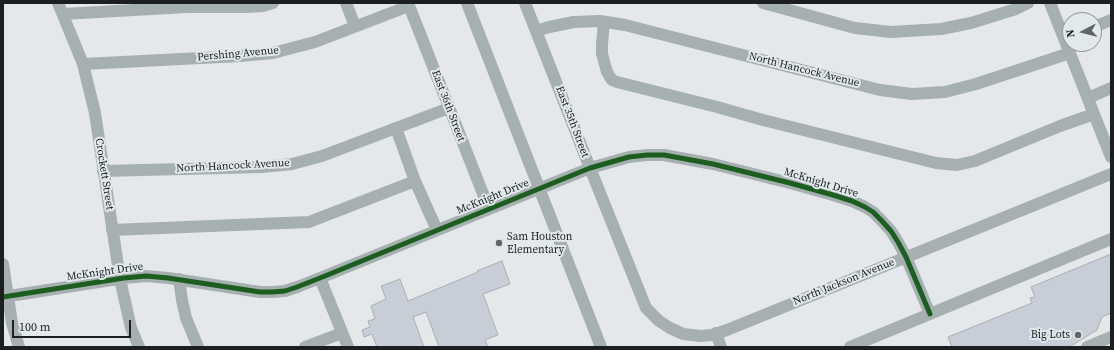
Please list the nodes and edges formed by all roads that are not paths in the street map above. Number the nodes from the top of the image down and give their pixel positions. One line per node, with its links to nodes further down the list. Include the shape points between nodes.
1 (273, 3): 9 (street, via 246,7)
2 (346, 3): 11 (street)
3 (467, 3): 26 (street)
4 (525, 3): 13 (street, East 35th Street)
5 (762, 3): 6 (street, via 855,28 891,32 941,29 971,23)
6 (1028, 3)
7 (1050, 3): 12 (street)
8 (409, 4): 11 (street, Pershing Avenue); 18 (street, East 36th Street)
9 (61, 9): 15 (street, Crockett Street)
10 (604, 22): 13 (street, North Hancock Avenue, via 574,22); 14 (street, North Hancock Avenue, via 880,90 912,94 944,92 976,84); 19 (street, via 604,64 612,80 936,163 957,165 974,162)
11 (355, 26): 15 (street, Pershing Avenue, via 315,42 273,53)
12 (1062, 27)
13 (536, 31): 22 (street, East 35th Street)
14 (1070, 53): 17 (street)
15 (83, 64): 23 (street, Crockett Street, via 95,113)
16 (1111, 88): 17 (street)
17 (1088, 98): 19 (street)
18 (449, 108): 20 (street, North Hancock Avenue); 27 (street, East 36th Street)
19 (1094, 114): 21 (street)
20 (396, 128): 23 (street, North Hancock Avenue, via 322,156 292,164); 25 (street)
21 (1111, 157)
22 (590, 168): 26 (street, McKnight Drive); 31 (street, McKnight Drive, via 629,157 664,155 721,166 833,194 873,212 891,231); 37 (street, East 35th Street)
23 (104, 171): 28 (street, Crockett Street)
24 (1111, 174): 31 (street, North Jackson Avenue)
25 (416, 181): 28 (street, via 309,222); 29 (street)
26 (538, 189): 27 (street, McKnight Drive); 47 (street)
27 (488, 209): 29 (street, McKnight Drive)
28 (112, 230): 34 (street, Crockett Street)
29 (437, 230): 33 (street, McKnight Drive)
30 (1111, 239): 38 (street)
31 (906, 257): 38 (street, McKnight Drive); 40 (street, North Jackson Avenue)
32 (3, 264): 36 (street)
33 (320, 278): 35 (street, McKnight Drive, via 284,291 272,292); 39 (street)
34 (120, 279): 35 (street, McKnight Drive, via 146,276); 36 (street, McKnight Drive); 43 (street, Crockett Street, via 131,328)
35 (179, 279): 44 (street, via 186,318)
36 (5, 297): 42 (street)
37 (646, 308): 40 (street, North Jackson Avenue, via 659,321 683,334 701,336)
38 (930, 314): 49 (street)
39 (342, 333): 45 (street); 46 (street)
40 (716, 333): 48 (street)
41 (1111, 337): 50 (street)
42 (19, 347)
43 (139, 347)
44 (198, 347)
45 (305, 347)
46 (348, 347)
47 (601, 347)
48 (721, 347)
49 (850, 347)
50 (1087, 347)

